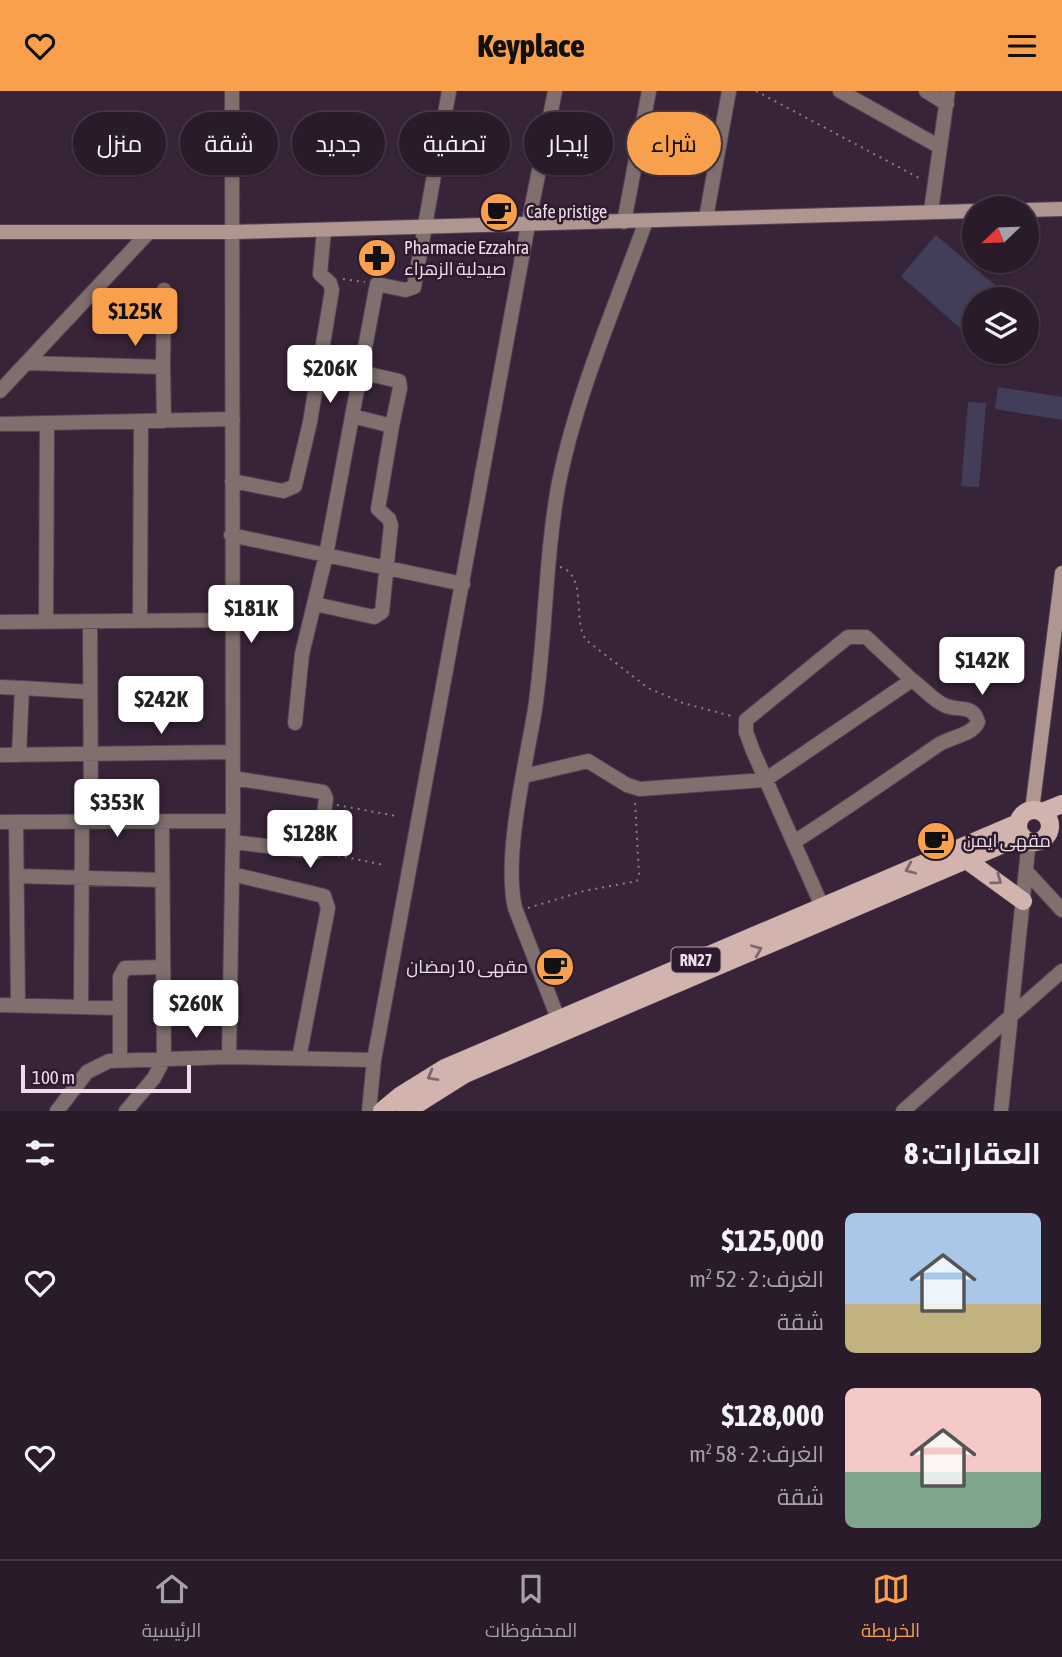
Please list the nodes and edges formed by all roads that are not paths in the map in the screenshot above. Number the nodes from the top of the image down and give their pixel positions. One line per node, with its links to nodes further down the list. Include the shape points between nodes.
1 (232, 91): 22 (street)
2 (449, 91): 18 (street)
3 (555, 91): 17 (street)
4 (649, 91): 16 (street)
5 (729, 91): 14 (street)
6 (840, 91): 9 (street)
7 (926, 91): 8 (street)
8 (948, 97): 9 (street)
9 (940, 147): 12 (street)
10 (1062, 209): 11 (street)
11 (1040, 210)
12 (931, 211): 13 (street); 14 (street)
13 (962, 211)
14 (706, 218): 15 (street)
15 (646, 221): 16 (street); 56 (street, via 572,427 559,485)
16 (624, 222): 17 (street)
17 (528, 225): 18 (street); 40 (street)
18 (425, 228): 19 (street); 26 (street, via 414,287 405,290 377,284)
19 (324, 229): 22 (street); 35 (street, via 320,274 332,290 295,486 284,491)
20 (0, 232): 21 (street)
21 (149, 232): 22 (street); 24 (street)
22 (234, 232): 29 (street)
23 (164, 290): 25 (street)
24 (26, 363): 25 (street); 27 (street)
25 (163, 367): 30 (street)
26 (360, 372): 28 (street); 34 (street, via 399,381)
27 (0, 391)
28 (352, 417): 34 (street); 37 (street)
29 (233, 419): 30 (street); 35 (street)
30 (164, 421): 31 (street)
31 (141, 422): 32 (street); 44 (street)
32 (47, 423): 33 (street); 43 (street)
33 (0, 424)
34 (392, 426): 38 (street, via 378,509 391,522)
35 (232, 481): 36 (street)
36 (232, 535): 37 (street); 42 (street)
37 (326, 555): 38 (street); 41 (street)
38 (386, 567): 40 (street); 41 (street, via 379,617)
39 (1062, 573): 60 (street)
40 (463, 584): 90 (street)
41 (315, 604): 51 (street, via 298,681)
42 (233, 620): 44 (street); 52 (street)
43 (46, 621): 45 (street); 46 (street)
44 (140, 621): 46 (street)
45 (0, 622)
46 (90, 622): 50 (street)
47 (912, 680): 58 (street); 58 (street, via 866,637 841,639 746,720 746,732); 68 (street, via 945,706 974,712 977,726 947,739)
48 (0, 687): 49 (street)
49 (22, 688): 50 (street); 54 (street)
50 (90, 692): 55 (street)
51 (295, 723)
52 (233, 752): 55 (street); 57 (street)
53 (0, 755): 54 (street)
54 (19, 755): 55 (street)
55 (90, 755): 61 (street)
56 (524, 776): 58 (street, via 588,761 635,788); 85 (street, via 511,890)
57 (233, 778): 62 (street); 67 (street, via 323,792 325,803 317,852)
58 (765, 780): 68 (street)
59 (1062, 804): 60 (main road, RN27)
60 (1046, 819): 66 (main road, RN27, via 1039,840); 66 (main road, RN27, via 1023,814)
61 (86, 821): 64 (street); 65 (street); 73 (street)
62 (233, 821): 65 (street); 67 (street)
63 (0, 822): 64 (street)
64 (16, 822): 72 (street)
65 (162, 822): 74 (street)
66 (1023, 833): 69 (main road, RN27); 70 (street); 77 (main road, RN27, one-way to 77)
67 (233, 842): 71 (street)
68 (794, 842): 77 (street)
69 (968, 861): 75 (main road, one-way to 75); 77 (main road, RN27)
70 (1026, 871): 75 (street); 76 (street)
71 (232, 874): 86 (street); 87 (street, via 327,899)
72 (17, 876): 73 (street); 81 (street)
73 (82, 877): 74 (street); 82 (street)
74 (162, 880): 78 (street)
75 (1023, 901): 84 (street)
76 (1062, 910)
77 (825, 913): 85 (main road, RN27)
78 (163, 967): 83 (street, via 125,968 120,977); 88 (street)
79 (1062, 971): 84 (street)
80 (0, 1005): 81 (street)
81 (18, 1005): 82 (street)
82 (81, 1007): 83 (street)
83 (120, 1008): 89 (street)
84 (1012, 1016): 96 (street); 97 (street)
85 (560, 1025): 94 (main road, RN27, one-way to 94, via 445,1068); 95 (main road, RN27, via 447,1083)
86 (229, 1057): 87 (street); 88 (street)
87 (299, 1058): 90 (street)
88 (164, 1059): 89 (street); 92 (street)
89 (120, 1060): 91 (street, via 93,1067)
90 (374, 1060): 93 (street)
91 (57, 1111)
92 (126, 1111)
93 (369, 1111)
94 (382, 1111)
95 (406, 1111)
96 (902, 1111)
97 (1001, 1111)

